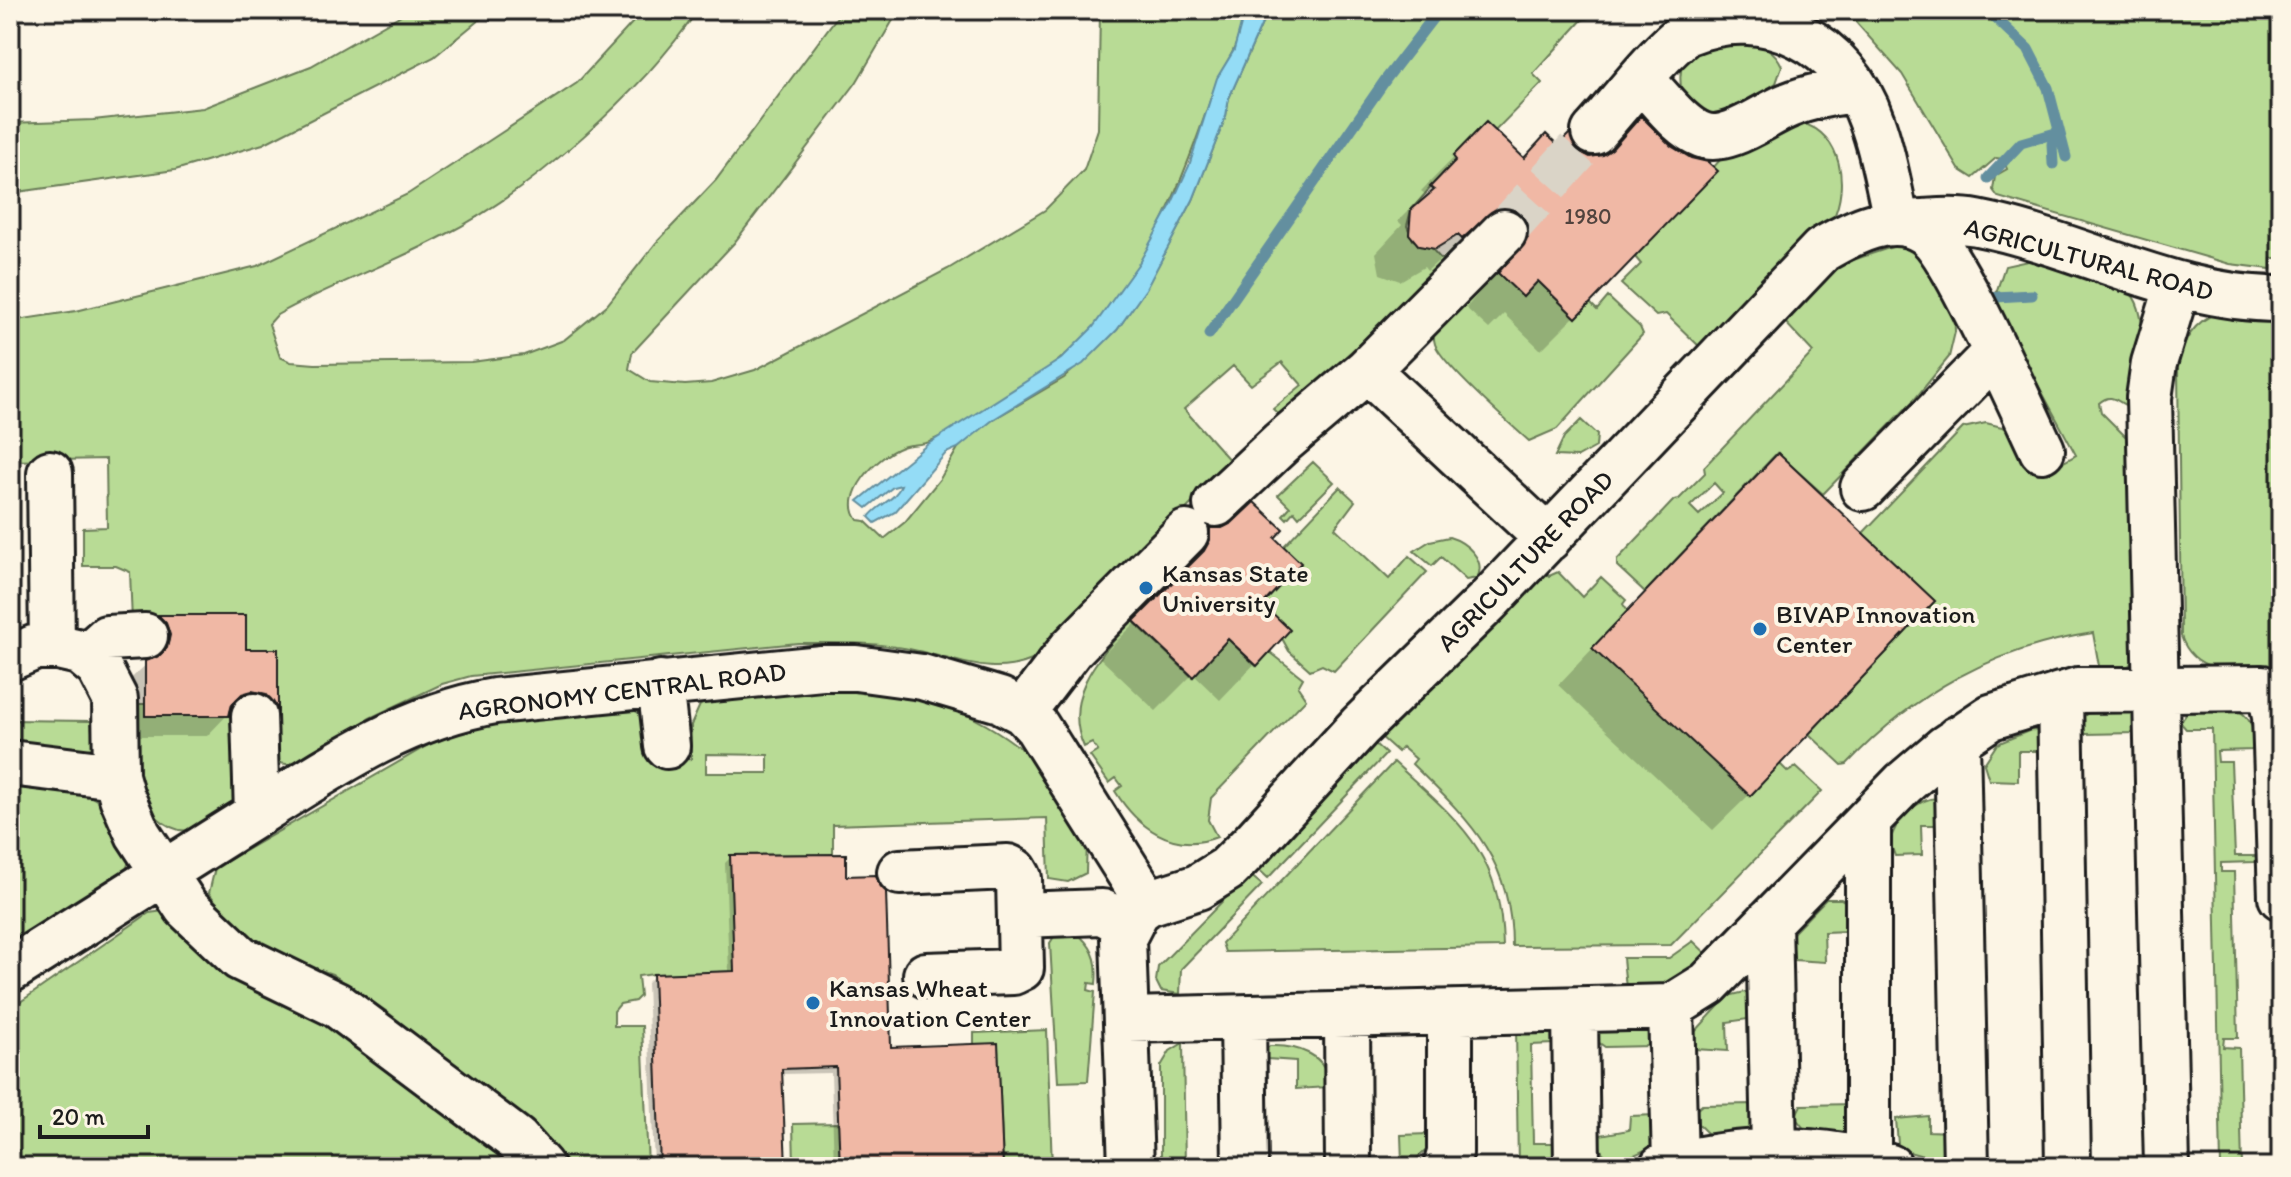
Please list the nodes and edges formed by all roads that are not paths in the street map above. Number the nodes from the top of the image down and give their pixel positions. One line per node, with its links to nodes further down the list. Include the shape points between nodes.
1 (1642, 80): 2 (street, via 1693,131 1706,137 1727,135 1790,104); 2 (street, via 1684,35 1710,19 1737,11 1768,11 1796,22 1826,47); 3 (street)
2 (1856, 90): 4 (street, via 1872,121)
3 (1594, 132)
4 (1897, 223): 6 (street, AGRICULTURAL ROAD, via 1974,222 2096,255); 8 (street, via 1926,232 1951,265); 15 (street, AGRICULTURE ROAD, via 1861,228 1822,250)
5 (1504, 232): 9 (street)
6 (2178, 285): 7 (street, AGRICULTURAL ROAD, via 2247,299); 20 (street, via 2149,398)
7 (2281, 299)
8 (1994, 354): 11 (street); 13 (street)
9 (1367, 370): 10 (street); 15 (street)
10 (1304, 423): 14 (street, via 1314,433 1312,450); 23 (street, via 1071,649)
11 (2042, 450)
12 (50, 473): 17 (street)
13 (1863, 488)
14 (1260, 501)
15 (1548, 539): 35 (street, AGRICULTURE ROAD, via 1360,726 1227,869)
16 (145, 636): 17 (street, via 107,638)
17 (69, 652): 18 (street, via 36,647); 28 (street, via 99,668 129,694)
18 (10, 658)
19 (660, 683): 23 (street, AGRONOMY CENTRAL ROAD, via 856,668 922,677); 26 (street); 30 (street, AGRONOMY CENTRAL ROAD, via 495,701 452,711 342,761)
20 (2157, 688): 21 (street); 22 (street, via 2262,688); 57 (street)
21 (2060, 695): 25 (street, via 1991,717); 56 (street)
22 (2276, 698): 29 (street)
23 (1023, 712): 35 (street, AGRONOMY CENTRAL ROAD, via 1055,753)
24 (254, 716): 30 (street)
25 (1957, 739): 31 (street); 55 (street)
26 (667, 746)
27 (10, 763): 28 (street)
28 (116, 776): 33 (street, via 138,834)
29 (2280, 799): 34 (street)
30 (257, 814): 33 (street, AGRONOMY CENTRAL ROAD)
31 (1868, 822): 37 (street); 47 (street)
32 (900, 872): 36 (street, via 1008,867 1019,878)
33 (162, 874): 38 (street, AGRONOMY CENTRAL ROAD); 49 (street, via 186,907 240,958 337,1005 516,1139)
34 (2281, 897)
35 (1138, 914): 36 (street); 45 (street, via 1123,938)
36 (1021, 915): 39 (street, via 1021,968)
37 (1769, 921): 40 (street, via 1708,984); 46 (street)
38 (10, 970)
39 (926, 975)
40 (1671, 1007): 41 (street); 48 (street)
41 (1575, 1012): 42 (street); 54 (street)
42 (1450, 1014): 43 (street); 53 (street)
43 (1347, 1016): 44 (street); 52 (street)
44 (1243, 1018): 45 (street); 51 (street)
45 (1128, 1020): 50 (street)
46 (1774, 1150): 47 (street, via 1826,1152); 48 (street)
47 (1879, 1164)
48 (1668, 1165)
49 (541, 1167)
50 (1131, 1167)
51 (1245, 1167)
52 (1348, 1167)
53 (1446, 1167)
54 (1577, 1167)
55 (1966, 1167)
56 (2068, 1167)
57 (2167, 1167)

